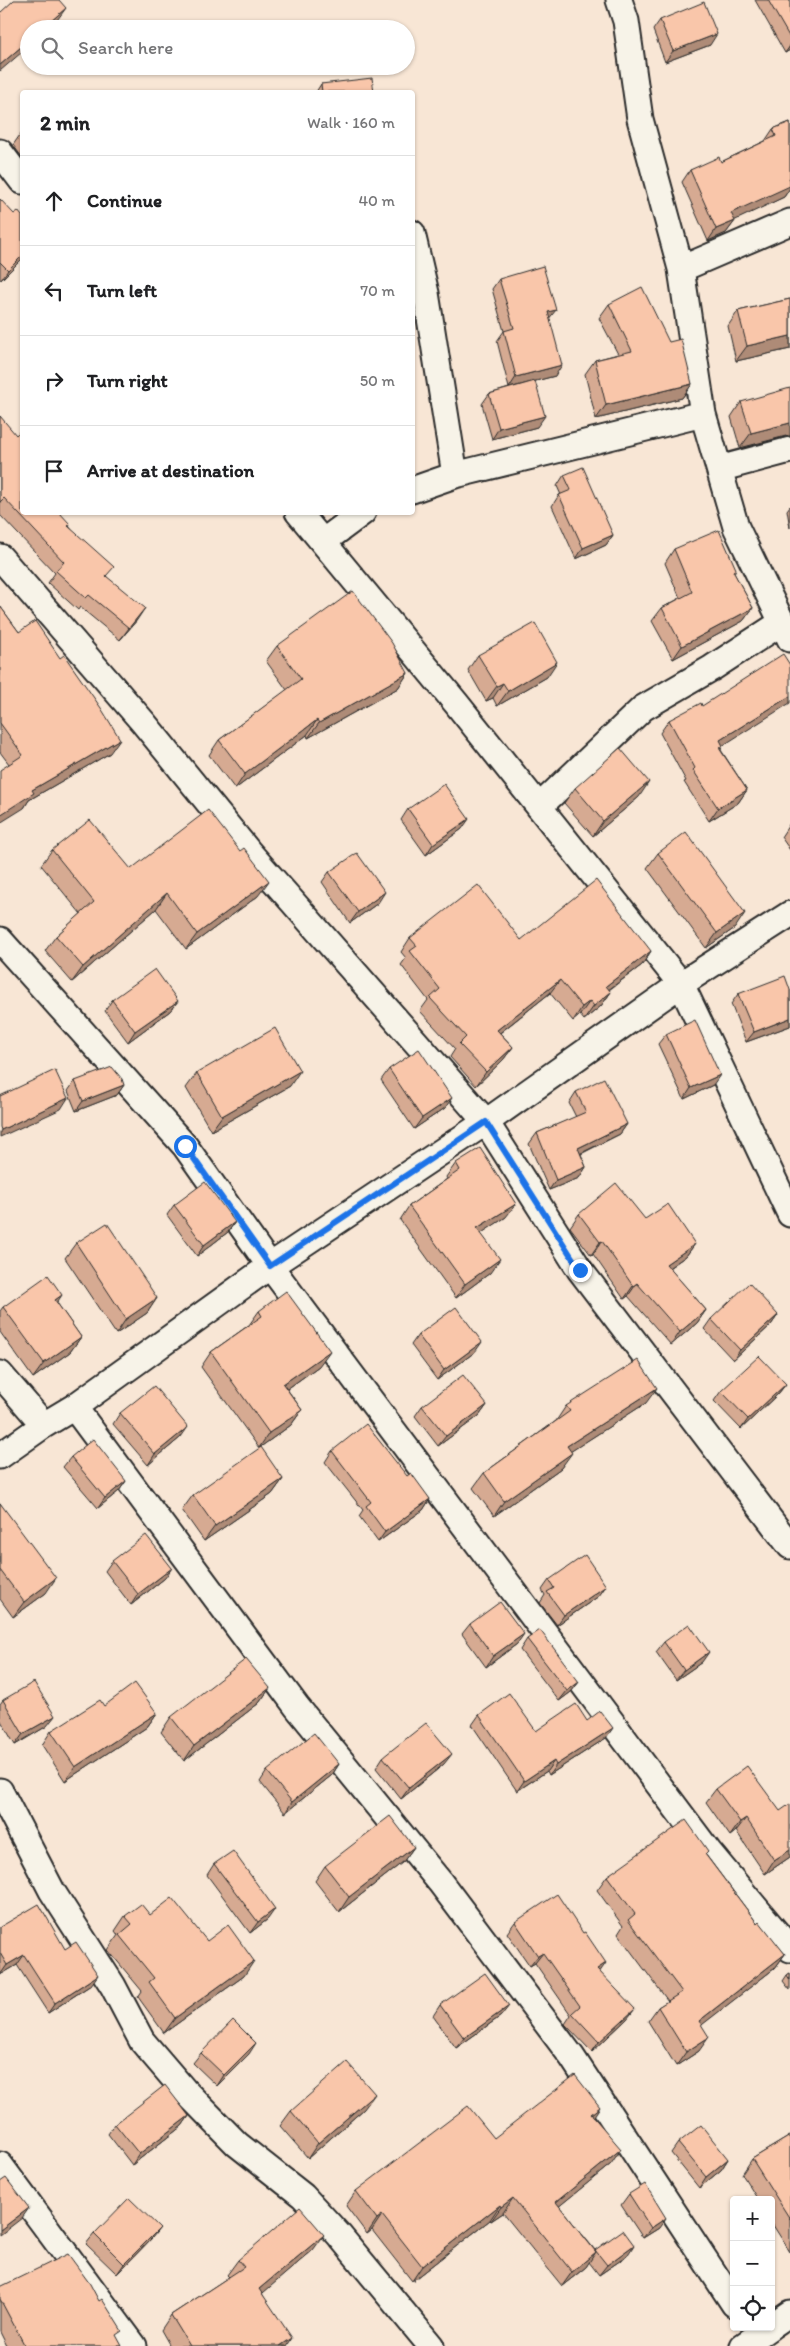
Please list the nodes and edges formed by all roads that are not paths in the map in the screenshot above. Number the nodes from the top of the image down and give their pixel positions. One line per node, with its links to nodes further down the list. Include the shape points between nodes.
1 (618, 0): 6 (street, via 626,21 640,119)
2 (0, 152): 3 (street)
3 (20, 178)
4 (790, 222): 6 (street)
5 (415, 246): 10 (street, via 426,293)
6 (681, 269): 7 (street)
7 (703, 414): 9 (street); 10 (street)
8 (790, 450): 9 (street)
9 (718, 469): 16 (street, via 736,527)
10 (455, 475): 11 (street)
11 (415, 489)
12 (301, 515): 14 (street)
13 (359, 515): 14 (street)
14 (324, 541): 17 (street)
15 (0, 557): 21 (street, via 143,722 248,851)
16 (785, 631): 17 (street, via 643,708)
17 (538, 806): 20 (street)
18 (790, 914): 20 (street)
19 (0, 940): 23 (street, via 185,1146)
20 (681, 984): 21 (street); 22 (street)
21 (486, 1122): 23 (street); 28 (street, via 580,1270)
22 (790, 1214)
23 (270, 1266): 25 (street); 30 (street, via 709,1852)
24 (0, 1374): 26 (street)
25 (74, 1407): 26 (street); 32 (street, via 297,1707 440,1882 572,2058)
26 (44, 1425): 27 (street)
27 (0, 1456)
28 (790, 1546)
29 (0, 1791): 36 (street, via 52,1891 113,1986 142,2041 237,2144 303,2196)
30 (790, 1949)
31 (0, 2165): 35 (street)
32 (730, 2298)
33 (790, 2313): 34 (street)
34 (758, 2335)
35 (134, 2346)
36 (431, 2346)

